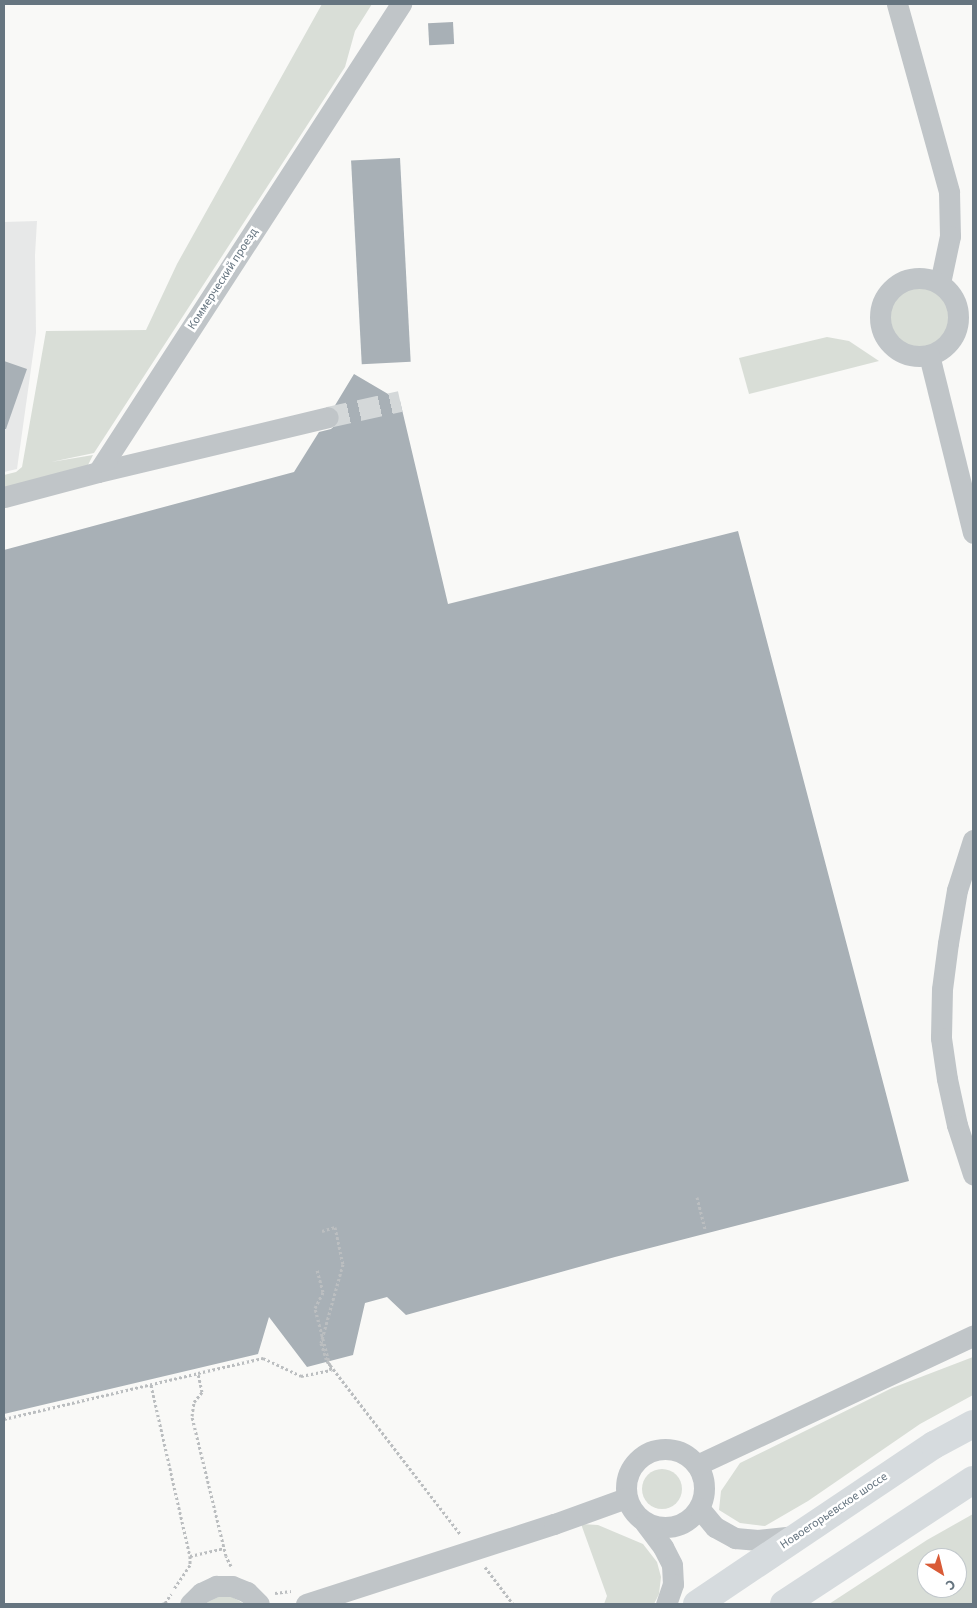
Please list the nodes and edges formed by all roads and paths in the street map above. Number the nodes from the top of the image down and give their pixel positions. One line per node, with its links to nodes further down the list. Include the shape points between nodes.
1 (401, 4): 6 (street, Коммерческий проезд)
2 (897, 4): 3 (street, via 949,192 950,236)
3 (940, 282): 4 (street, via 958,307 958,323 953,337); 4 (street, via 913,277 900,282 889,290 879,316 880,328 894,348 904,354)
4 (929, 355): 8 (street)
5 (328, 417): 6 (street)
6 (98, 472): 7 (street)
7 (4, 497)
8 (973, 533)
9 (973, 840): 10 (street, via 957,890 948,943 942,989 941,1038 957,1124)
10 (973, 1174)
11 (697, 1197): 12 (path)
12 (704, 1229)
13 (322, 1231): 26 (path, via 336,1227 343,1264 321,1343 327,1361)
14 (317, 1270): 16 (path, via 323,1292 315,1308 331,1370 301,1376 263,1358)
15 (970, 1338): 20 (street)
16 (198, 1373): 17 (path); 27 (path, via 202,1392 194,1402 192,1416)
17 (151, 1384): 18 (path); 28 (path)
18 (4, 1419)
19 (973, 1424): 25 (main road, Новоегорьевское шоссе, via 934,1445)
20 (697, 1465): 22 (street, via 684,1454 668,1449 651,1451 630,1470); 23 (street, via 703,1478 704,1494)
21 (973, 1480): 38 (main road)
22 (626, 1498): 24 (street); 32 (street)
23 (699, 1508): 24 (street, via 689,1520 675,1527 660,1528); 25 (street, via 715,1527 735,1538 758,1540)
24 (645, 1523): 36 (street, via 672,1565 673,1584)
25 (796, 1536): 37 (main road, Новоегорьевское шоссе)
26 (465, 1542)
27 (224, 1548): 28 (path); 30 (path)
28 (190, 1556): 33 (path, via 190,1565)
29 (483, 1565): 35 (path)
30 (235, 1571)
31 (266, 1599): 32 (path, via 312,1586); 34 (street, via 232,1586 216,1586 201,1593)
32 (312, 1602)
33 (162, 1604)
34 (190, 1604)
35 (513, 1604)
36 (666, 1604)
37 (697, 1604)
38 (784, 1604)

